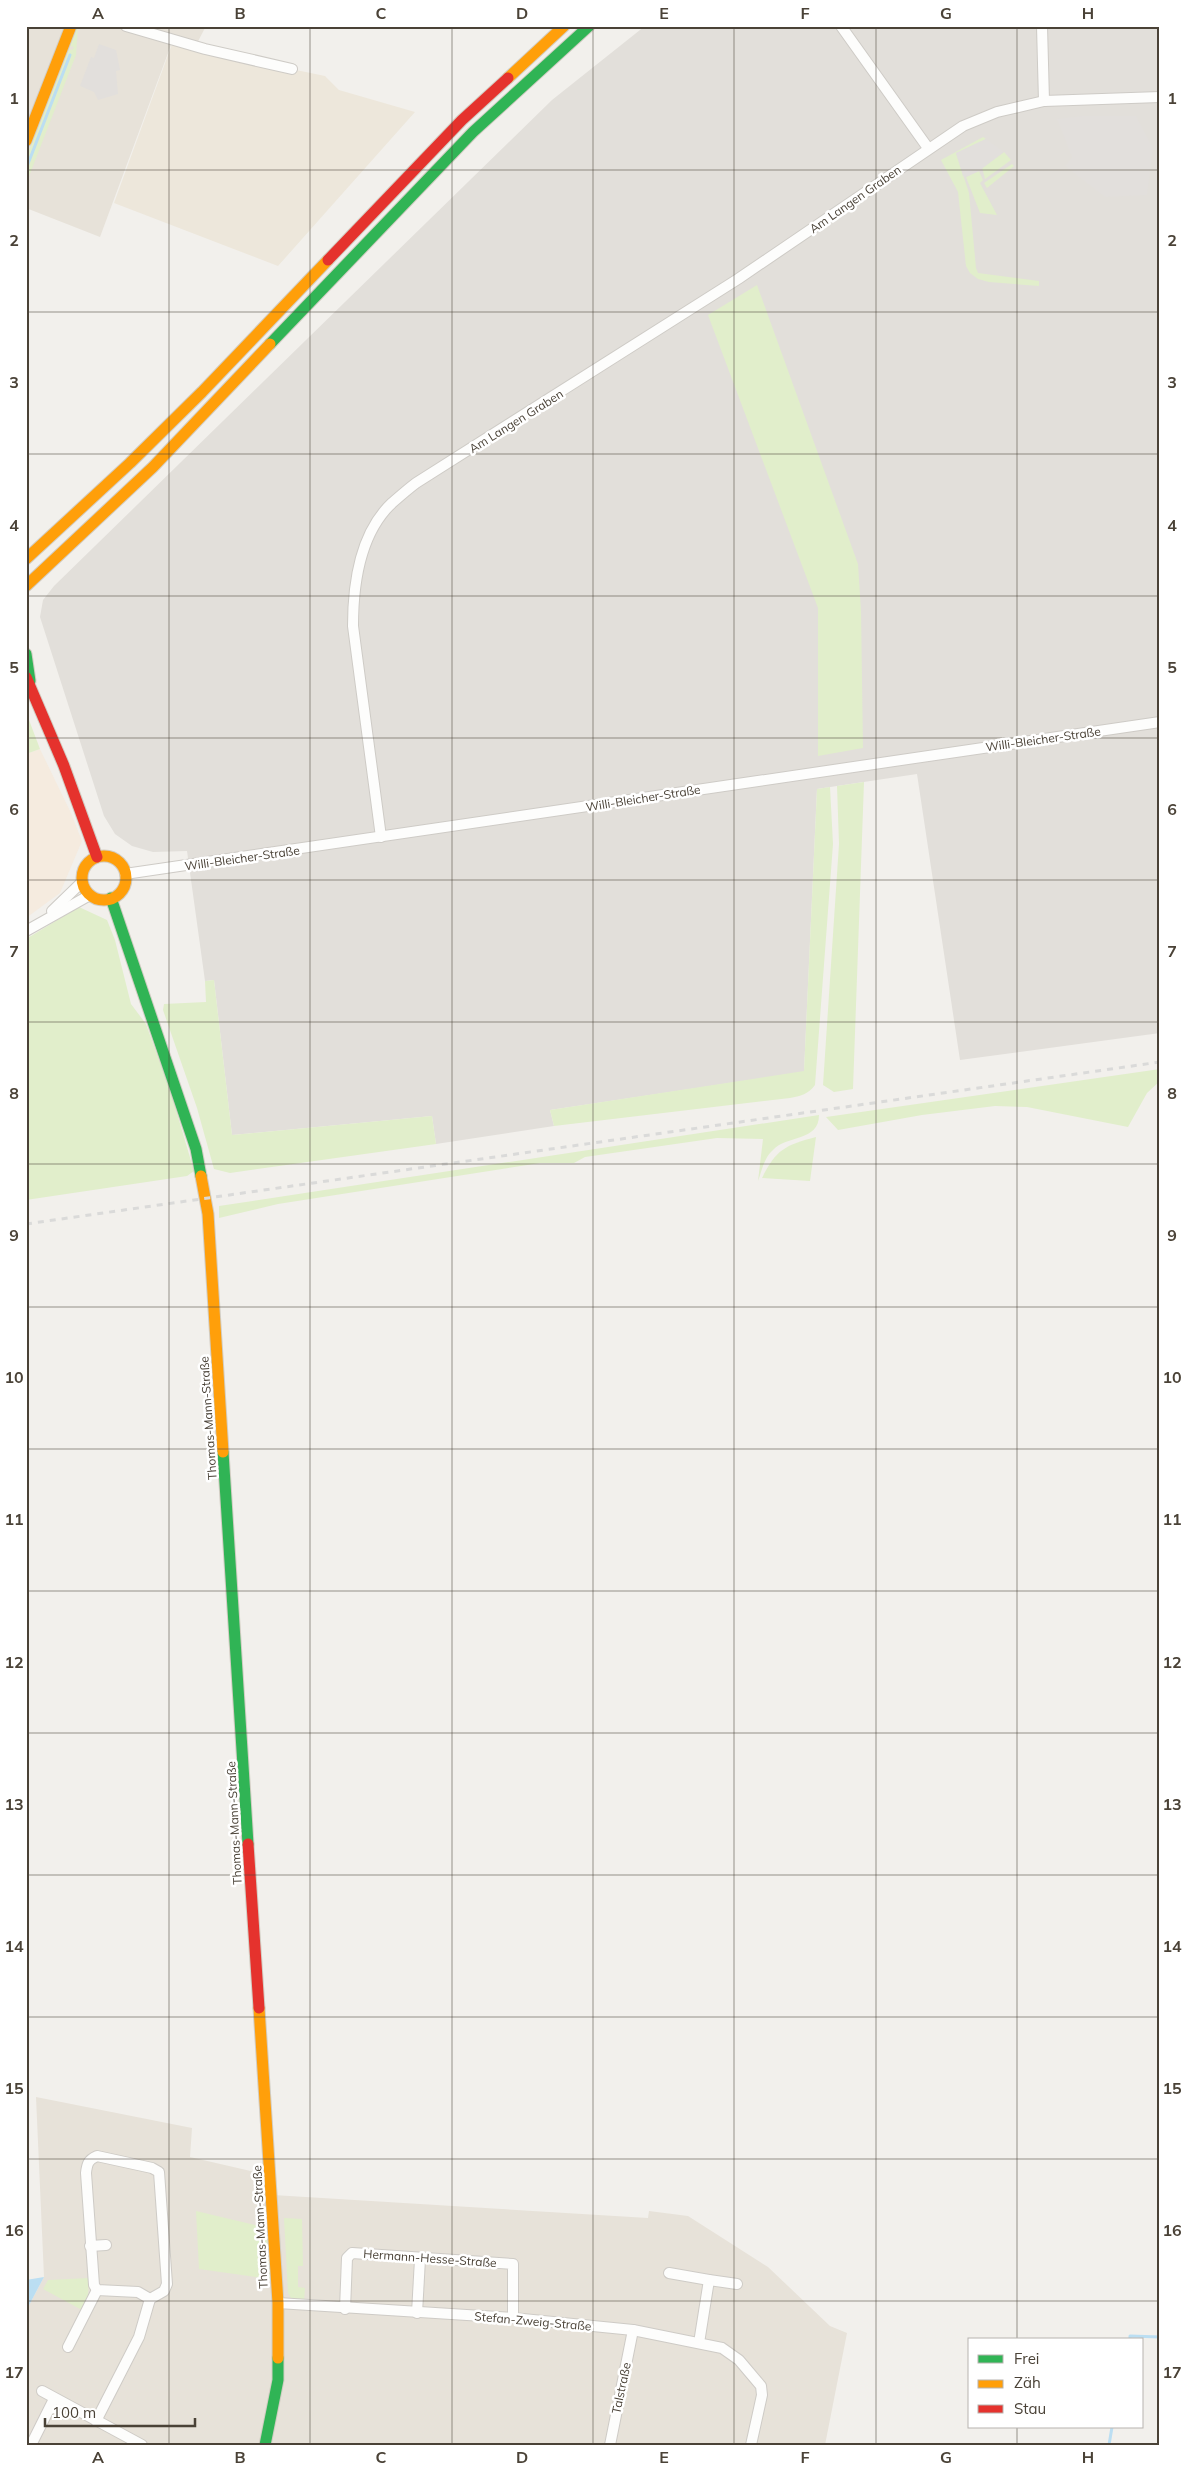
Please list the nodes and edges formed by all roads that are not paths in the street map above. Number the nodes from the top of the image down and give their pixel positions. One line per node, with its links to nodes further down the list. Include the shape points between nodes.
1 (71, 26): 10 (main road)
2 (126, 26): 7 (street)
3 (564, 26): 12 (main road, via 462,120 189,406)
4 (588, 26): 15 (main road, via 473,132 154,466)
5 (841, 26): 11 (street)
6 (1042, 26): 9 (street)
7 (292, 69)
8 (1160, 97): 9 (street, Am Langen Graben)
9 (1044, 102): 11 (street, Am Langen Graben, via 997,112 963,126)
10 (26, 140)
11 (928, 148): 19 (street, Am Langen Graben, via 738,279 416,483 391,504 362,554 353,597 352,626)
12 (47, 540): 13 (main road); 14 (main road)
13 (26, 548)
14 (26, 559)
15 (26, 586)
16 (26, 654): 17 (main road)
17 (28, 679): 20 (main road)
18 (1160, 722): 19 (street, Willi-Bleicher-Straße)
19 (381, 837): 21 (street, Willi-Bleicher-Straße)
20 (97, 857): 21 (main road, via 115,859); 22 (main road, via 83,870)
21 (125, 874): 24 (main road, via 123,889)
22 (82, 882): 23 (main road); 25 (street)
23 (90, 895): 24 (main road, via 100,899); 25 (street)
24 (111, 898): 35 (main road, Thomas-Mann-Straße, via 196,1149 206,1198)
25 (44, 920): 26 (street)
26 (26, 931)
27 (106, 2245): 28 (street)
28 (90, 2246): 33 (street); 34 (street, via 86,2173 90,2159 101,2157 159,2172 167,2284 164,2291)
29 (420, 2259): 36 (street, Hermann-Hesse-Straße, via 349,2254); 37 (street); 38 (street, Hermann-Hesse-Straße, via 513,2264)
30 (669, 2273): 31 (street)
31 (709, 2280): 32 (street); 40 (street)
32 (737, 2284)
33 (97, 2290): 34 (street, via 138,2292); 41 (street)
34 (150, 2299): 44 (street, via 139,2337)
35 (278, 2304): 36 (street, Stefan-Zweig-Straße); 47 (main road, Thomas-Mann-Straße, via 278,2380)
36 (346, 2309): 37 (street, Stefan-Zweig-Straße)
37 (417, 2313): 38 (street, Stefan-Zweig-Straße)
38 (513, 2318): 39 (street, Stefan-Zweig-Straße)
39 (633, 2330): 40 (street, Stefan-Zweig-Straße); 48 (street, Talstraße)
40 (699, 2343): 49 (street, Stefan-Zweig-Straße, via 730,2352 761,2386)
41 (68, 2347)
42 (42, 2391): 43 (street)
43 (54, 2398): 44 (street); 45 (street)
44 (96, 2421): 46 (street)
45 (31, 2445)
46 (142, 2445)
47 (265, 2445)
48 (610, 2445)
49 (751, 2445)

